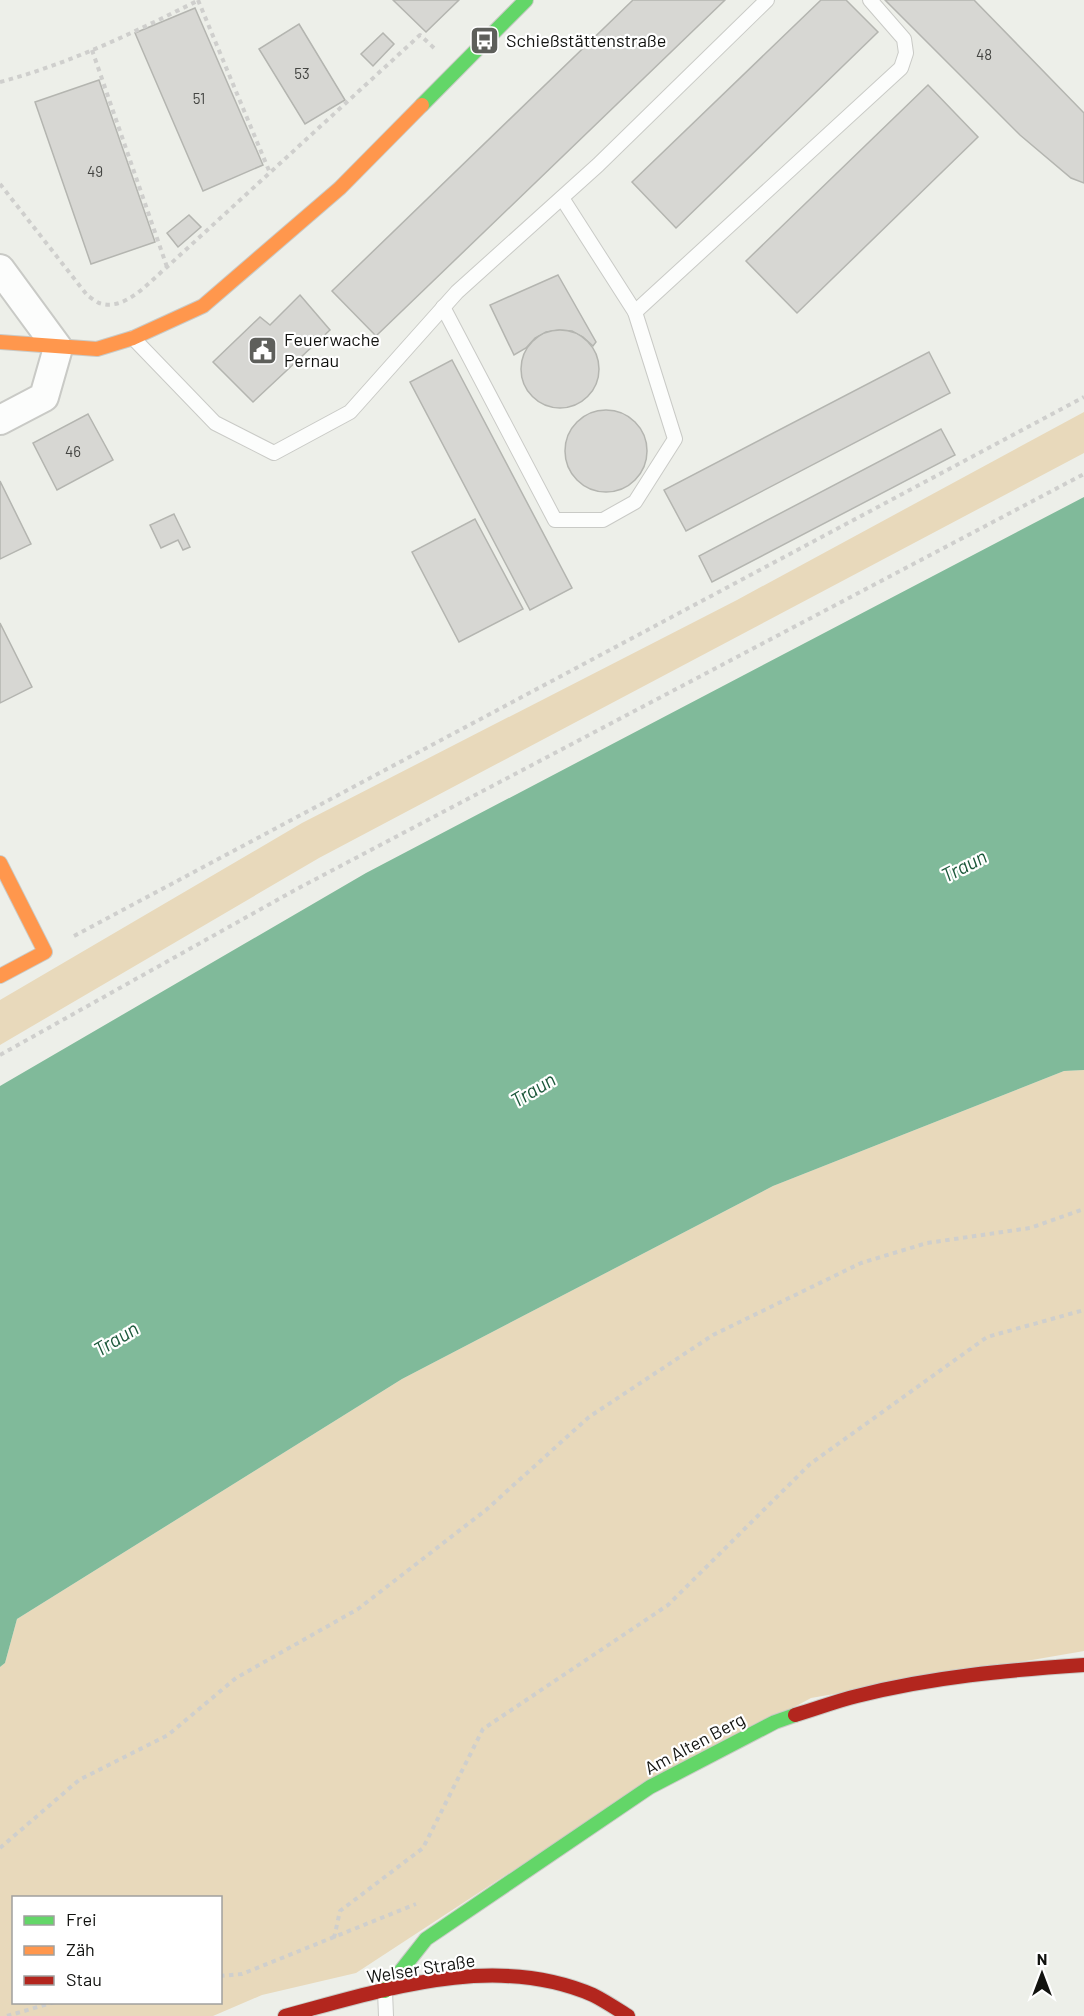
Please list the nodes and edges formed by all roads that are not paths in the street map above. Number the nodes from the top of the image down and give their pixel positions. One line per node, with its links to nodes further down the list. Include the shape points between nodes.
1 (526, 0): 8 (street, via 340,188 203,306)
2 (767, 0): 4 (lane)
3 (870, 0): 7 (lane, via 904,39 906,53 901,68)
4 (562, 198): 6 (lane); 7 (lane)
5 (0, 269): 10 (street)
6 (443, 307): 7 (lane, via 555,520 603,520 635,502 675,439); 8 (lane, via 350,412 274,453 215,423)
7 (635, 312)
8 (133, 338): 10 (street, via 97,349)
9 (0, 342): 10 (street)
10 (58, 348): 11 (street, via 44,397)
11 (0, 420)
12 (0, 863): 13 (street, via 45,952)
13 (0, 976)
14 (1084, 1665): 15 (street, Am Alten Berg, via 936,1679 856,1696 775,1722 650,1787 426,1939)
15 (385, 1991): 16 (street, Welser Straße); 17 (lane); 18 (street, Welser Straße, via 465,1976 507,1977 545,1981 592,1995)
16 (285, 2016)
17 (386, 2016)
18 (628, 2016)

